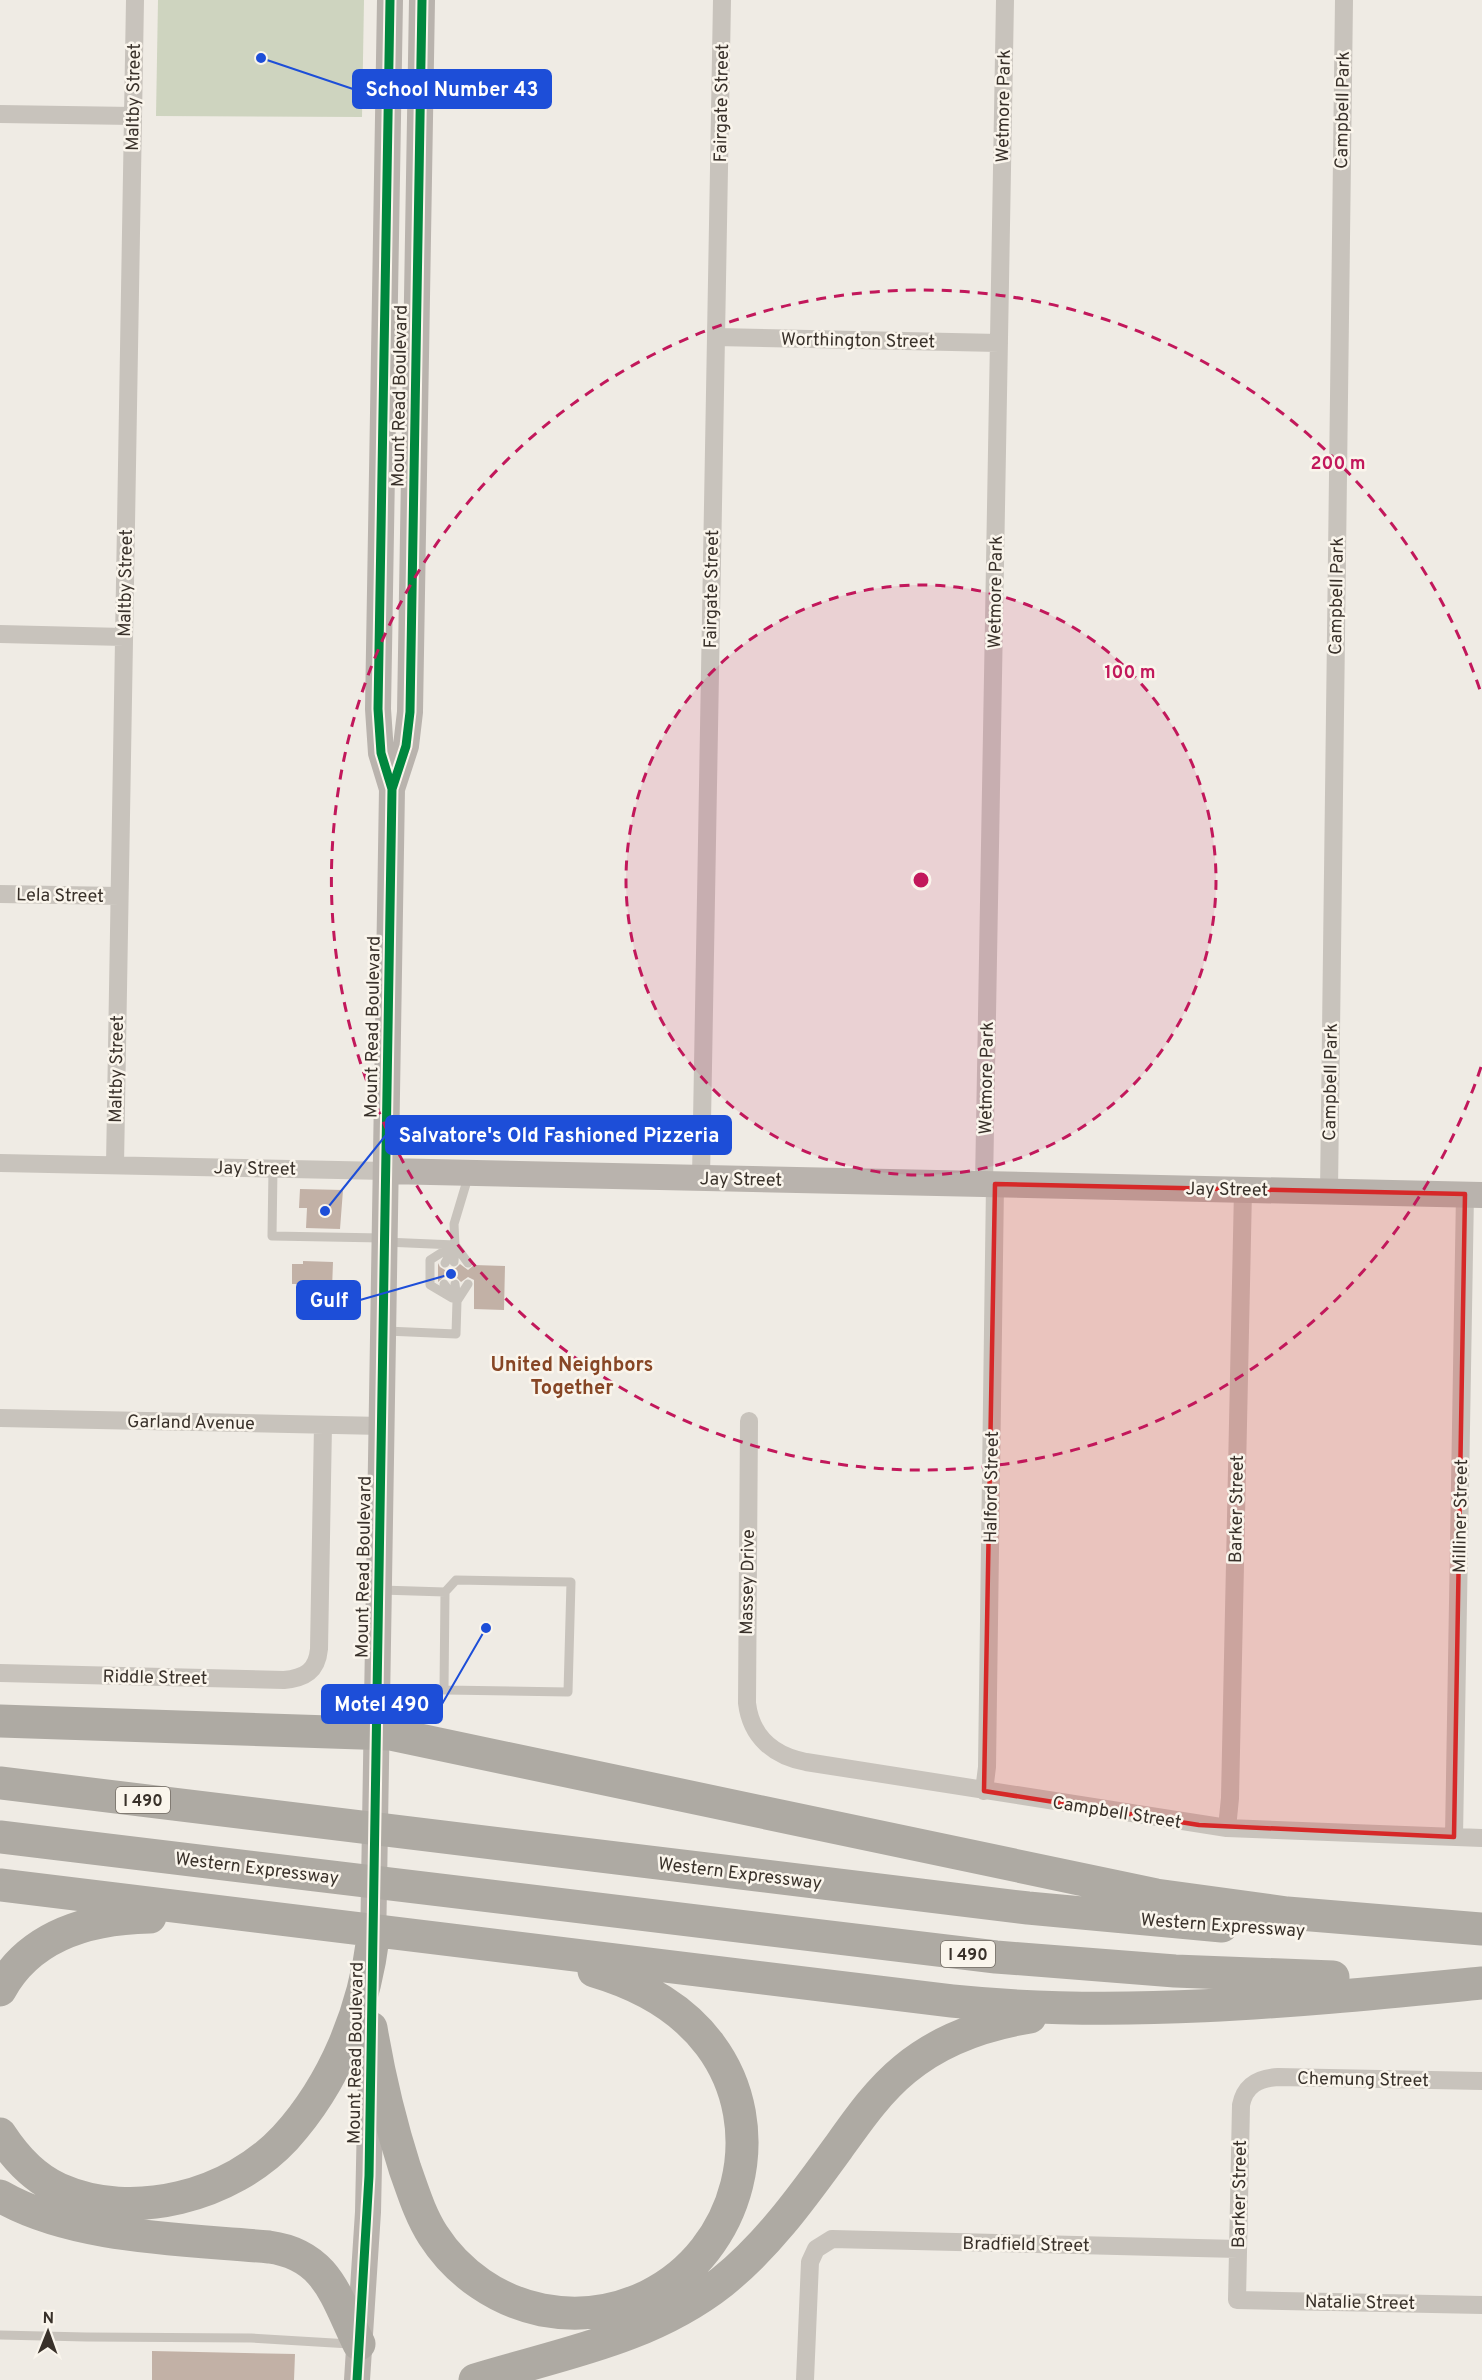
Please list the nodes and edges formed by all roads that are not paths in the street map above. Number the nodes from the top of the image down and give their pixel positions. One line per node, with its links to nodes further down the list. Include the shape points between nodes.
1 (135, 0): 8 (street, Maltby Street)
2 (390, 0): 13 (main road, Mount Read Boulevard, via 378,709 381,753)
3 (423, 0): 13 (main road, Mount Read Boulevard, via 410,712 406,746)
4 (722, 0): 9 (street, Fairgate Street)
5 (1005, 0): 10 (street, Wetmore Park)
6 (1344, 0): 24 (street, Campbell Park)
7 (0, 114): 8 (street)
8 (133, 116): 12 (street, Maltby Street)
9 (716, 337): 10 (street, Worthington Street); 21 (street, Fairgate Street)
10 (999, 343): 22 (street, Wetmore Park)
11 (0, 634): 12 (street)
12 (124, 637): 15 (street, Maltby Street)
13 (392, 789): 19 (main road, Mount Read Boulevard)
14 (0, 894): 15 (street, Lela Street)
15 (119, 896): 17 (street, Maltby Street)
16 (0, 1163): 17 (street, Jay Street)
17 (115, 1165): 18 (street, Jay Street)
18 (273, 1169): 19 (street, Jay Street); 26 (lane, via 272,1236)
19 (386, 1171): 20 (main road, Jay Street); 26 (main road, Mount Read Boulevard)
20 (469, 1173): 21 (main road, Jay Street); 27 (lane, via 454,1224)
21 (700, 1178): 22 (main road, Jay Street)
22 (989, 1184): 23 (main road, Jay Street); 48 (street, Halford Street)
23 (1243, 1190): 24 (main road, Jay Street); 49 (street, Barker Street)
24 (1329, 1191): 25 (main road, Jay Street)
25 (1474, 1195): 51 (street, Milliner Street)
26 (385, 1240): 27 (lane); 34 (main road, Mount Read Boulevard)
27 (455, 1245): 28 (lane); 29 (lane); 33 (lane, via 430,1260 430,1285)
28 (450, 1262)
29 (468, 1263)
30 (444, 1284): 33 (lane)
31 (455, 1284): 33 (lane)
32 (468, 1284): 33 (lane)
33 (457, 1300): 34 (lane, via 456,1334)
34 (383, 1331): 38 (main road, Mount Read Boulevard)
35 (0, 1418): 37 (street, Garland Avenue)
36 (749, 1421): 46 (street, Massey Drive, via 746,1691 750,1718)
37 (323, 1425): 38 (street, Garland Avenue); 41 (street, Riddle Street, via 319,1649 308,1674 284,1680)
38 (382, 1426): 39 (main road, Mount Read Boulevard)
39 (378, 1590): 40 (lane); 42 (main road, Mount Read Boulevard)
40 (445, 1592): 43 (lane); 43 (lane, via 456,1580 571,1582 568,1692)
41 (0, 1673)
42 (378, 1689): 43 (lane); 45 (main road, Mount Read Boulevard)
43 (444, 1689)
44 (0, 1721): 45 (highway)
45 (377, 1733): 55 (highway, via 411,1737 1134,1891 1296,1914); 57 (main road, Mount Read Boulevard)
46 (761, 1739): 48 (street, Campbell Street, via 797,1761)
47 (0, 1783): 56 (highway, Western Expressway / I 490, via 1099,1915 1294,1930)
48 (984, 1791): 49 (street, Campbell Street)
49 (1227, 1828): 51 (street, Campbell Street)
50 (0, 1837): 59 (highway, Western Expressway / I 490, via 1067,1964 1281,1976)
51 (1454, 1837): 52 (street, Campbell Street)
52 (1482, 1838)
53 (0, 1885): 54 (highway)
54 (284, 1920): 58 (highway); 61 (highway, via 136,1917 94,1923 43,1944 15,1969)
55 (1482, 1929)
56 (1482, 1934)
57 (373, 1938): 63 (main road, Mount Read Boulevard); 66 (highway, via 364,1992 330,2073 284,2139 237,2174 168,2200 99,2202 44,2180 21,2161)
58 (457, 1942): 62 (highway, via 952,2001); 63 (highway, via 556,1961 627,1983 671,2007 710,2045 736,2096 743,2150 729,2209 698,2259 656,2292 626,2305 592,2312 535,2308 505,2298 476,2281 438,2242 417,2201 387,2108)
59 (1482, 1977)
60 (1482, 1983): 62 (highway, via 1193,2007)
61 (0, 1990)
62 (1094, 2010): 74 (highway, via 1006,2022 968,2033 926,2054 884,2090 777,2228 714,2288 671,2315 628,2335)
63 (371, 2028): 72 (main road, Mount Read Boulevard, via 368,2212)
64 (1482, 2080): 65 (street, Chemung Street, via 1278,2077 1263,2079)
65 (1247, 2089): 68 (street, Barker Street, via 1240,2112)
66 (0, 2134)
67 (0, 2196): 72 (highway, via 32,2212 81,2226 289,2250 312,2262 324,2274)
68 (1238, 2249): 69 (street, Barker Street); 75 (street, Bradfield Street, via 826,2241 812,2255 809,2269)
69 (1237, 2300): 70 (street, Natalie Street)
70 (1482, 2305)
71 (0, 2335): 72 (lane, via 251,2338)
72 (359, 2344): 73 (main road, Mount Read Boulevard)
73 (357, 2380)
74 (475, 2380)
75 (805, 2380)

